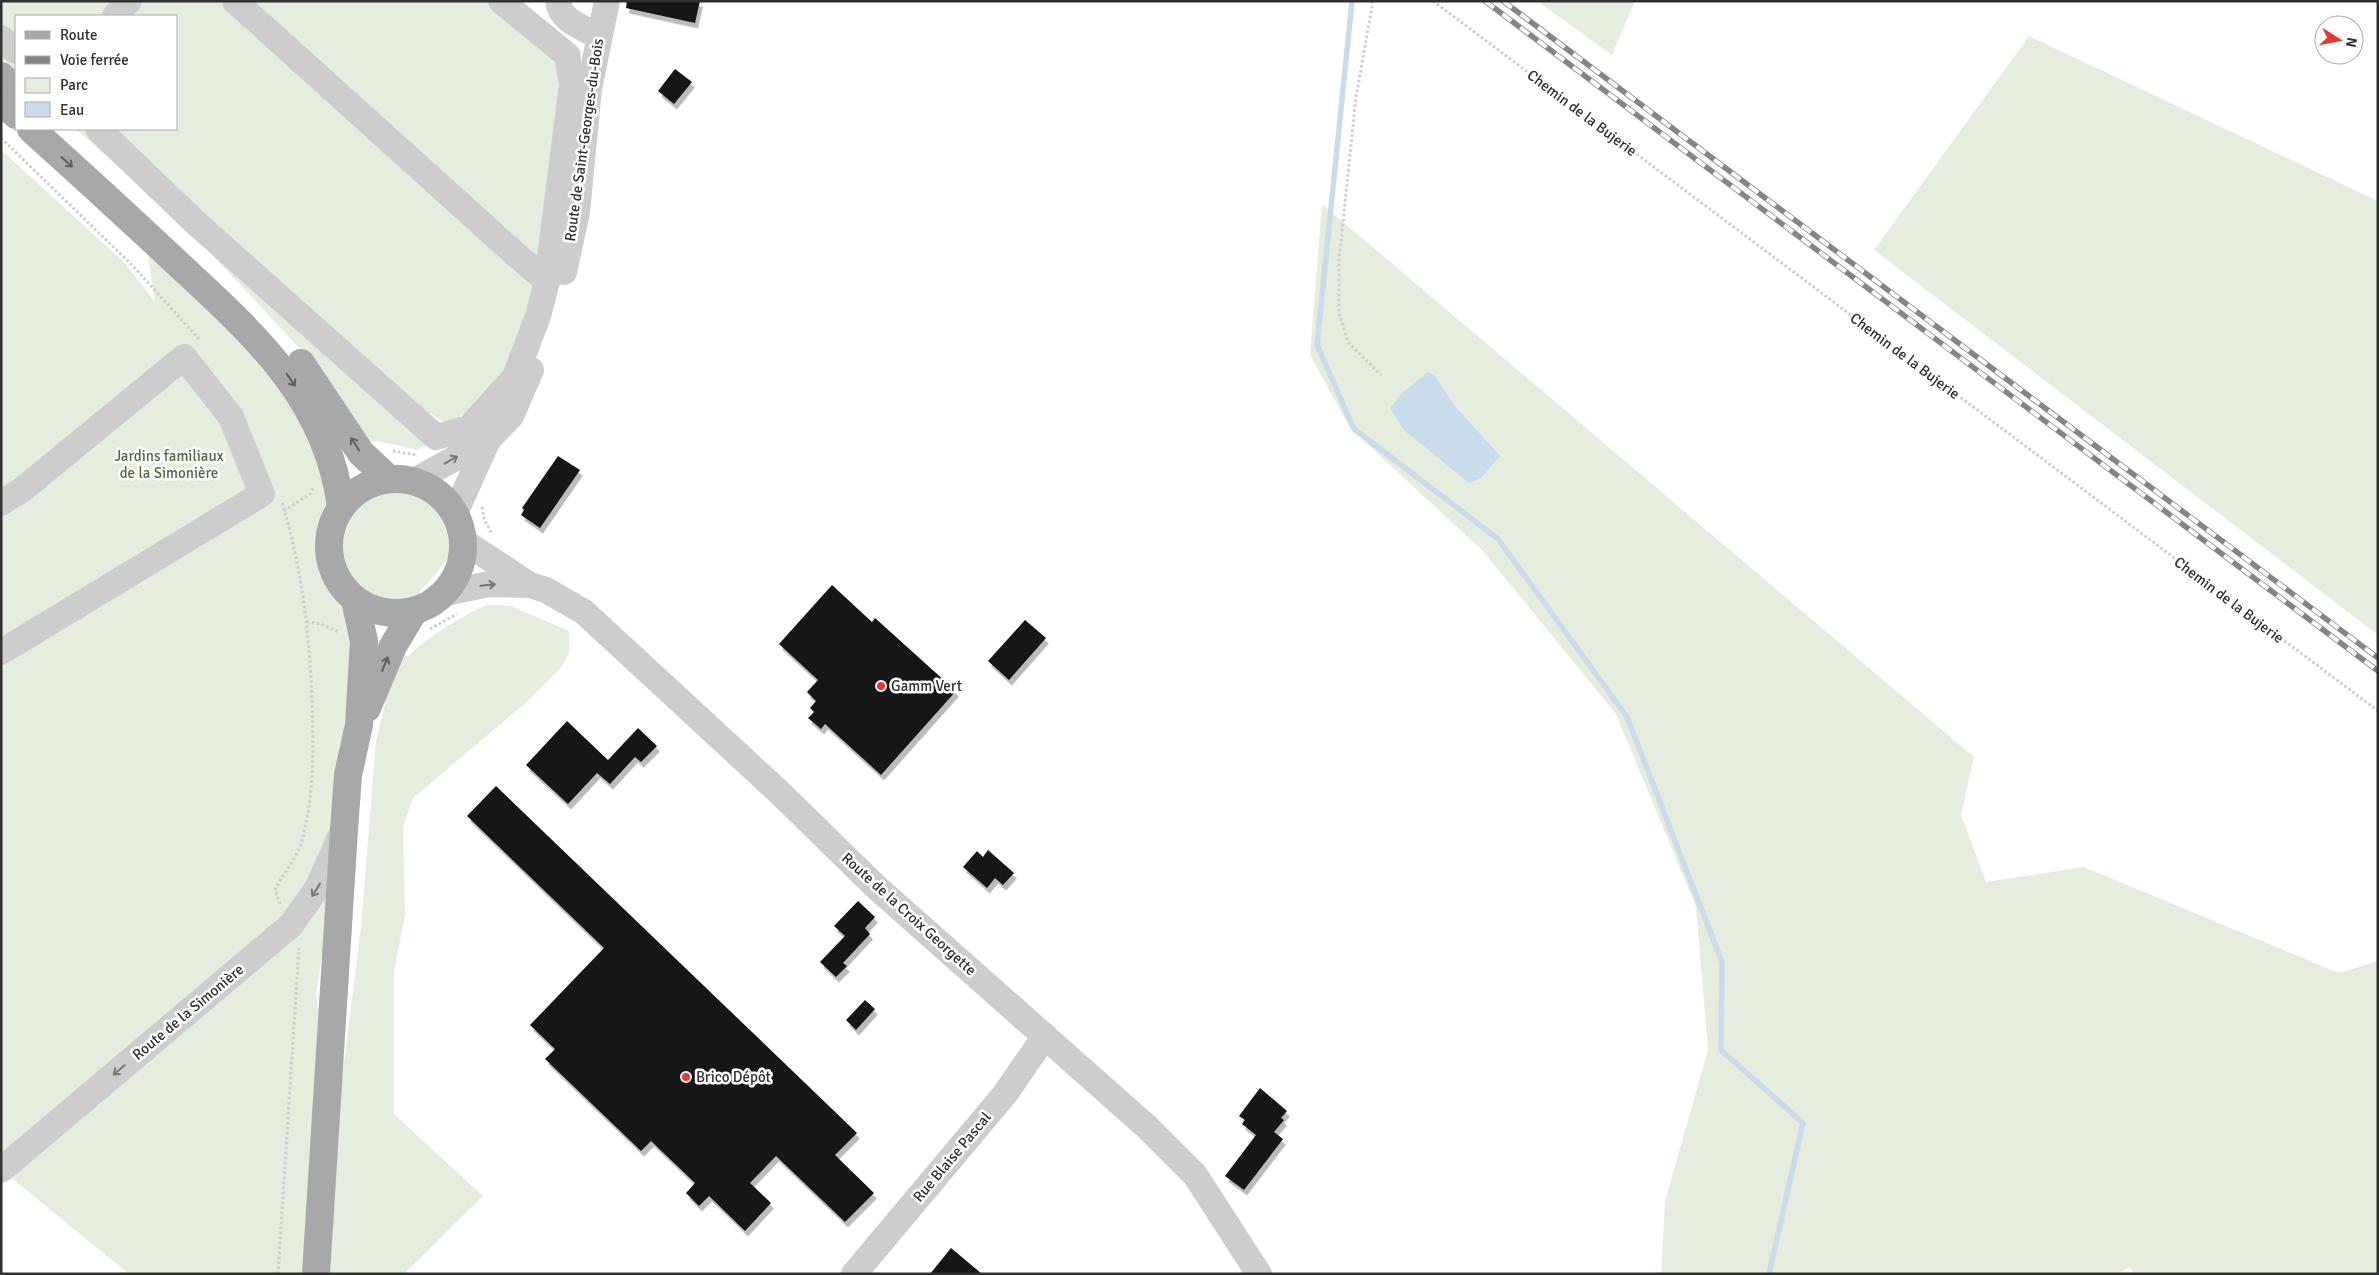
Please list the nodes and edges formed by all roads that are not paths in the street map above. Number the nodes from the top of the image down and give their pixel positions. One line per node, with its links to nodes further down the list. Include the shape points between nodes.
1 (129, 1): 6 (street)
2 (235, 1): 17 (street)
3 (501, 1): 17 (street, via 567,55 572,85)
4 (558, 1): 7 (street, via 569,20)
5 (607, 1): 7 (street, Route de Saint-Georges-du-Bois)
6 (116, 15)
7 (599, 36): 18 (street, Route de Saint-Georges-du-Bois, via 589,89 577,212 560,293 547,335 511,416)
8 (1, 38): 9 (street)
9 (15, 50)
10 (1, 76): 11 (main road)
11 (15, 89)
12 (1, 102): 13 (main road)
13 (15, 114)
14 (32, 130): 21 (main road, one-way to 21, via 220,302 284,370 319,431 333,467)
15 (60, 130): 19 (main road, one-way to 15, via 361,453 302,364 249,308)
16 (99, 130): 17 (street, via 196,223 436,437 469,428 515,377 538,316)
17 (547, 281)
18 (488, 440): 19 (street, Route de Saint-Georges-du-Bois, one-way to 18); 22 (street, Route de Saint-Georges-du-Bois)
19 (402, 480): 21 (main road, via 362,487); 22 (main road, via 440,495)
20 (1, 502): 28 (street, via 23,488 184,357 231,417 262,494)
21 (341, 507): 25 (main road, via 332,529 331,564 340,584)
22 (455, 513): 23 (main road)
23 (463, 542): 24 (street, Route de la Croix Georgette); 26 (main road)
24 (530, 585): 26 (street, Route de la Croix Georgette, one-way to 24, via 489,584); 31 (street, Route de la Croix Georgette, via 553,594 596,622 875,886)
25 (355, 600): 27 (main road, via 382,612); 29 (main road, via 364,641)
26 (453, 602): 27 (main road, via 435,601)
27 (422, 620): 29 (main road, one-way to 27, via 393,646)
28 (1, 652)
29 (359, 725): 30 (main road, via 348,775)
30 (344, 830): 32 (street, Route de la Simonière, one-way to 32, via 318,887 291,925); 33 (main road)
31 (1045, 1036): 34 (street, Rue Blaise Pascal, via 1005,1094); 35 (street, Route de la Croix Georgette, via 1147,1126 1195,1175)
32 (1, 1170)
33 (316, 1274)
34 (854, 1274)
35 (1259, 1274)

